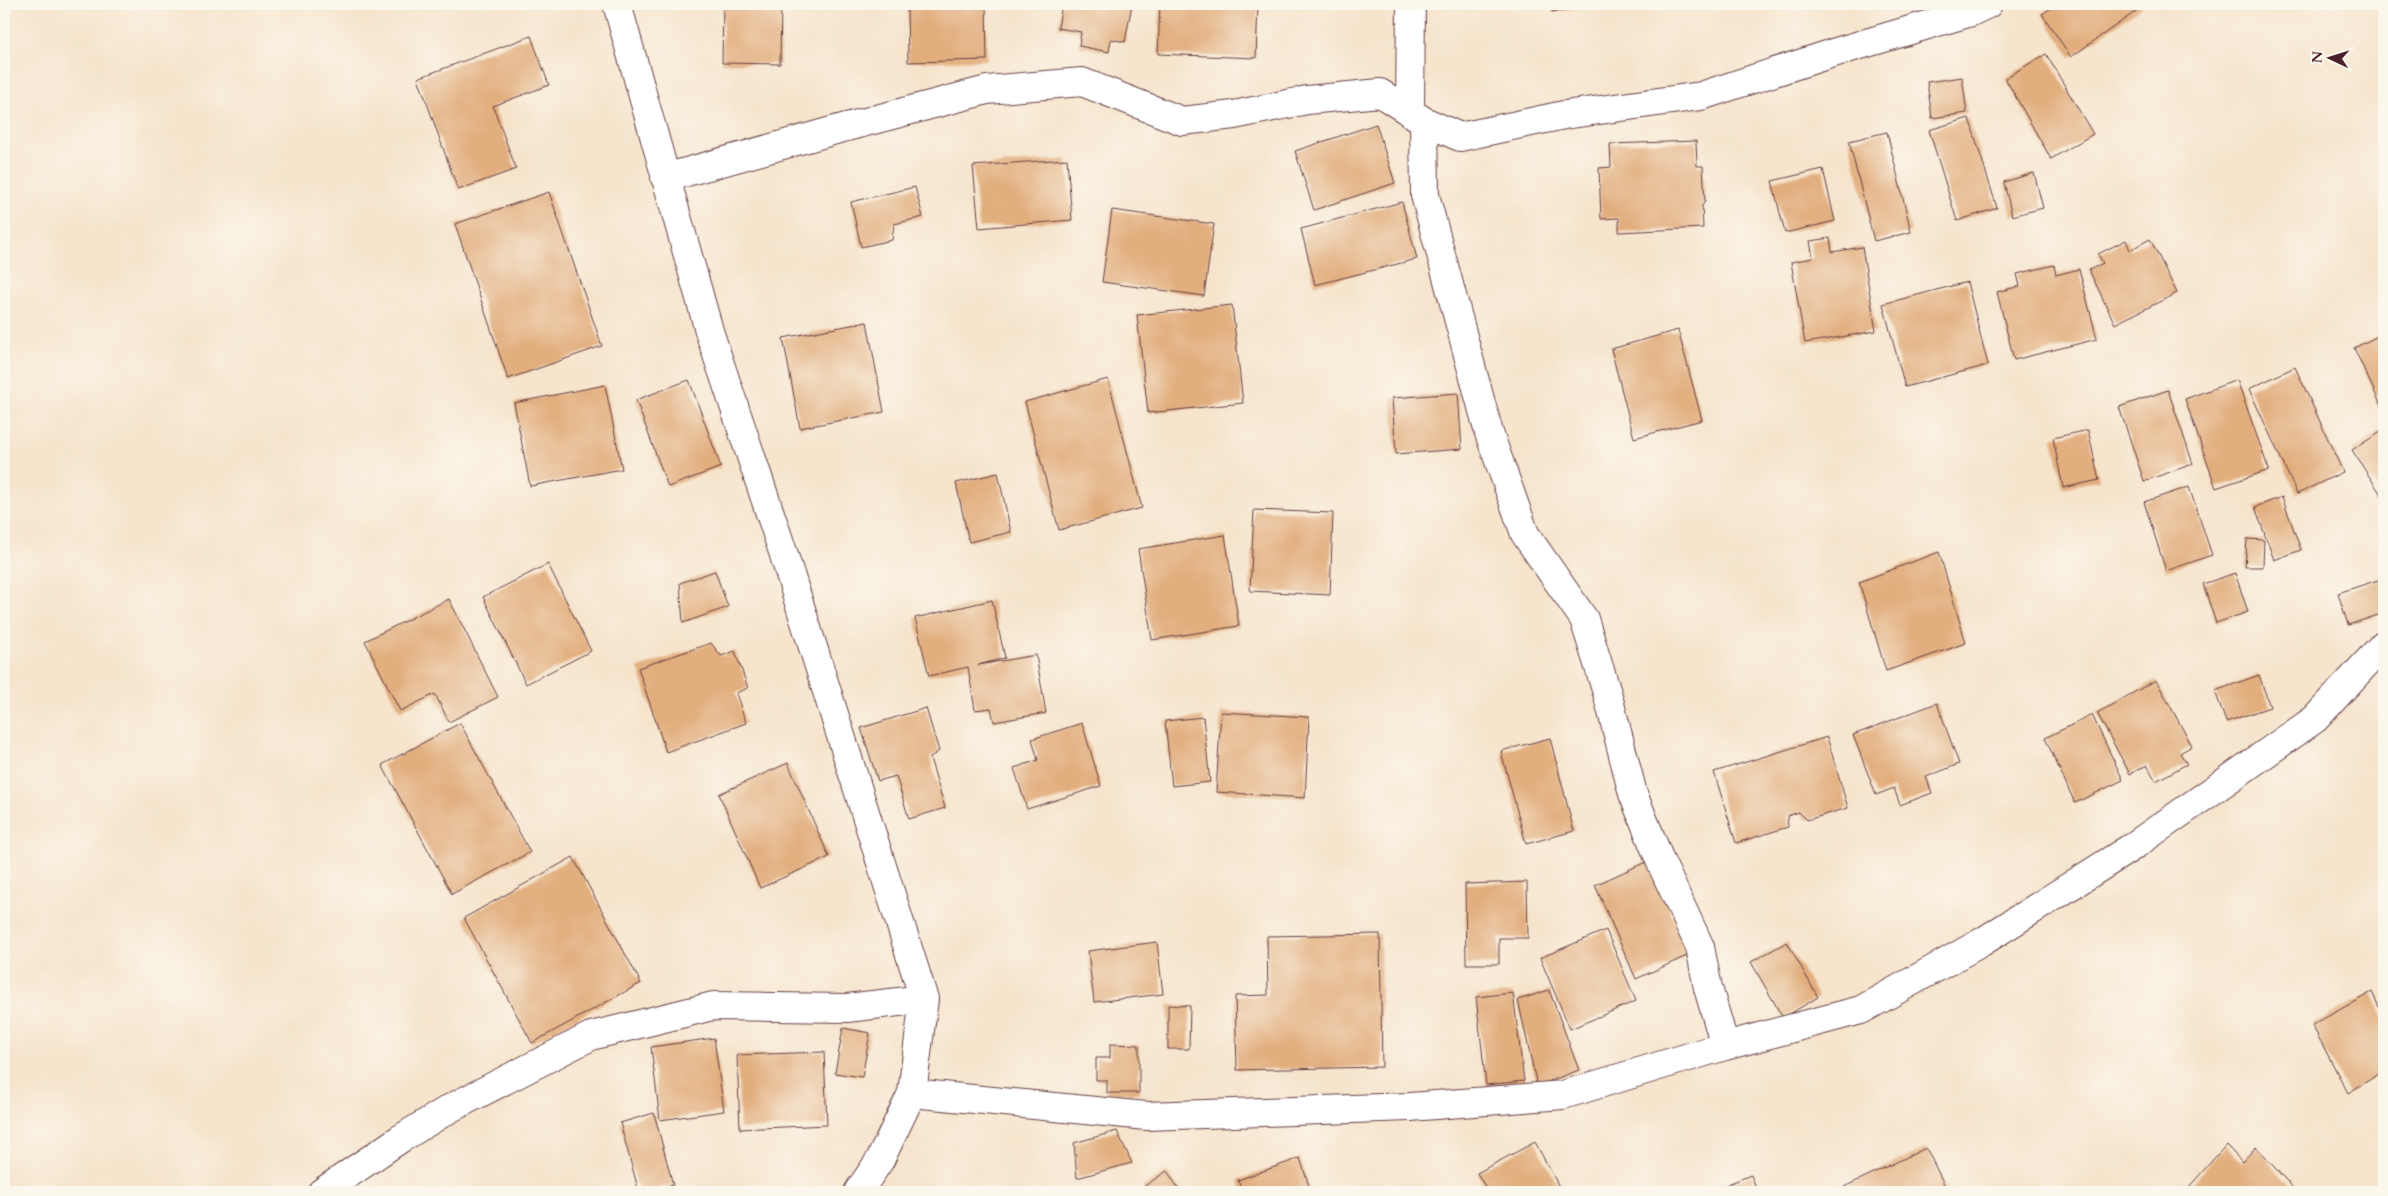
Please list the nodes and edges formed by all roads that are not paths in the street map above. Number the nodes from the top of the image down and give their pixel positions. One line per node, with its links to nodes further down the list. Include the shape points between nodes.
1 (617, 4): 5 (street)
2 (1411, 4): 4 (street)
3 (1988, 4): 4 (street, via 1701,96 1564,115 1460,137)
4 (1417, 116): 5 (street, via 1380,93 1307,100 1234,115 1182,121 1082,82 996,90 839,129); 8 (street, via 1425,195 1489,434 1524,534 1584,619 1633,794 1700,947)
5 (665, 178): 7 (street, via 710,334 782,549)
6 (2384, 644): 8 (street, via 2314,719 2132,847 1982,942 1861,1010)
7 (924, 999): 9 (street); 10 (street, via 847,1008 713,1006 591,1036 449,1110)
8 (1725, 1046): 9 (street, via 1563,1095 1410,1107 1146,1116)
9 (912, 1093): 11 (street, via 880,1160)
10 (322, 1192)
11 (858, 1192)

